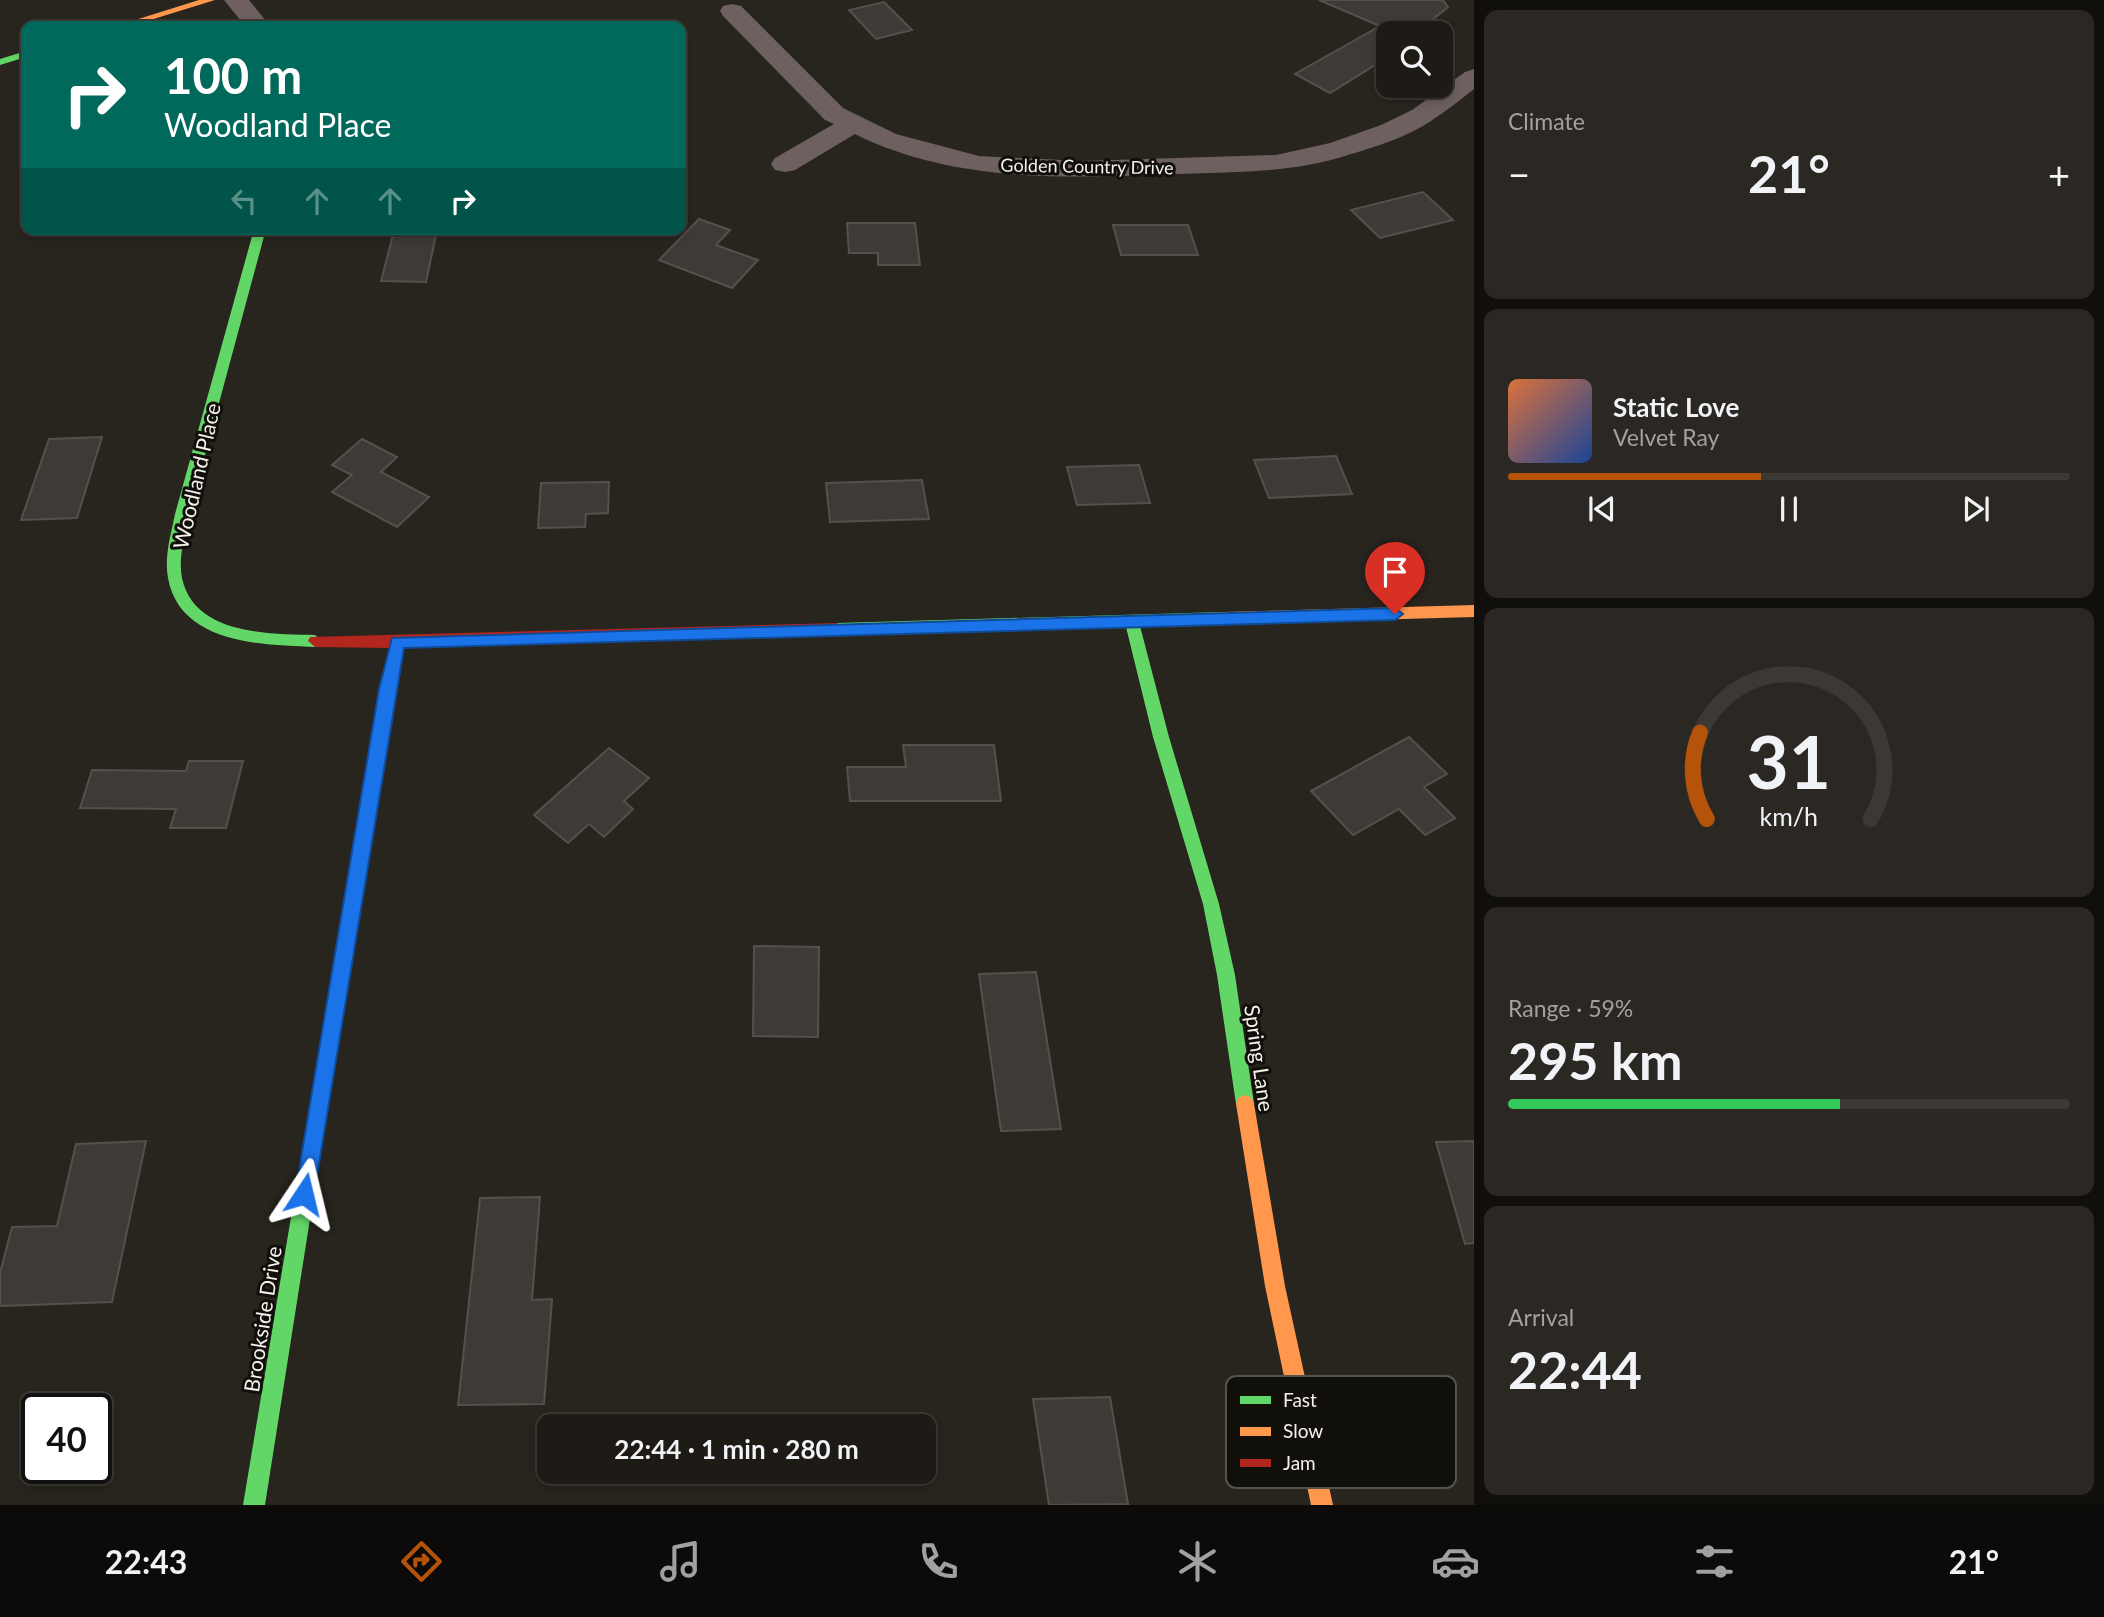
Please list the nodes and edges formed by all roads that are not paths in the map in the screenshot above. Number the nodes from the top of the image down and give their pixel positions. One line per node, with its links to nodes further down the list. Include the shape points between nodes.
1 (209, 0): 4 (street)
2 (236, 0): 5 (street)
3 (732, 11): 9 (street, Golden Country Drive, via 834,114)
4 (138, 21)
5 (254, 21)
6 (21, 56): 7 (street)
7 (0, 62)
8 (1474, 77): 9 (street, Golden Country Drive, via 1421,116 1390,131 1337,150 1276,163 1082,169 979,164 916,149)
9 (852, 125): 10 (street)
10 (785, 164)
11 (258, 235): 14 (street, Woodland Place, via 185,508 175,576 181,600 203,621 234,632 284,639)
12 (1474, 611): 13 (street, Woodland Place)
13 (1132, 622): 14 (street, Woodland Place); 15 (street, Spring Lane, via 1211,904)
14 (397, 642): 16 (street, Brookside Drive)
15 (1294, 1376)
16 (254, 1505)

